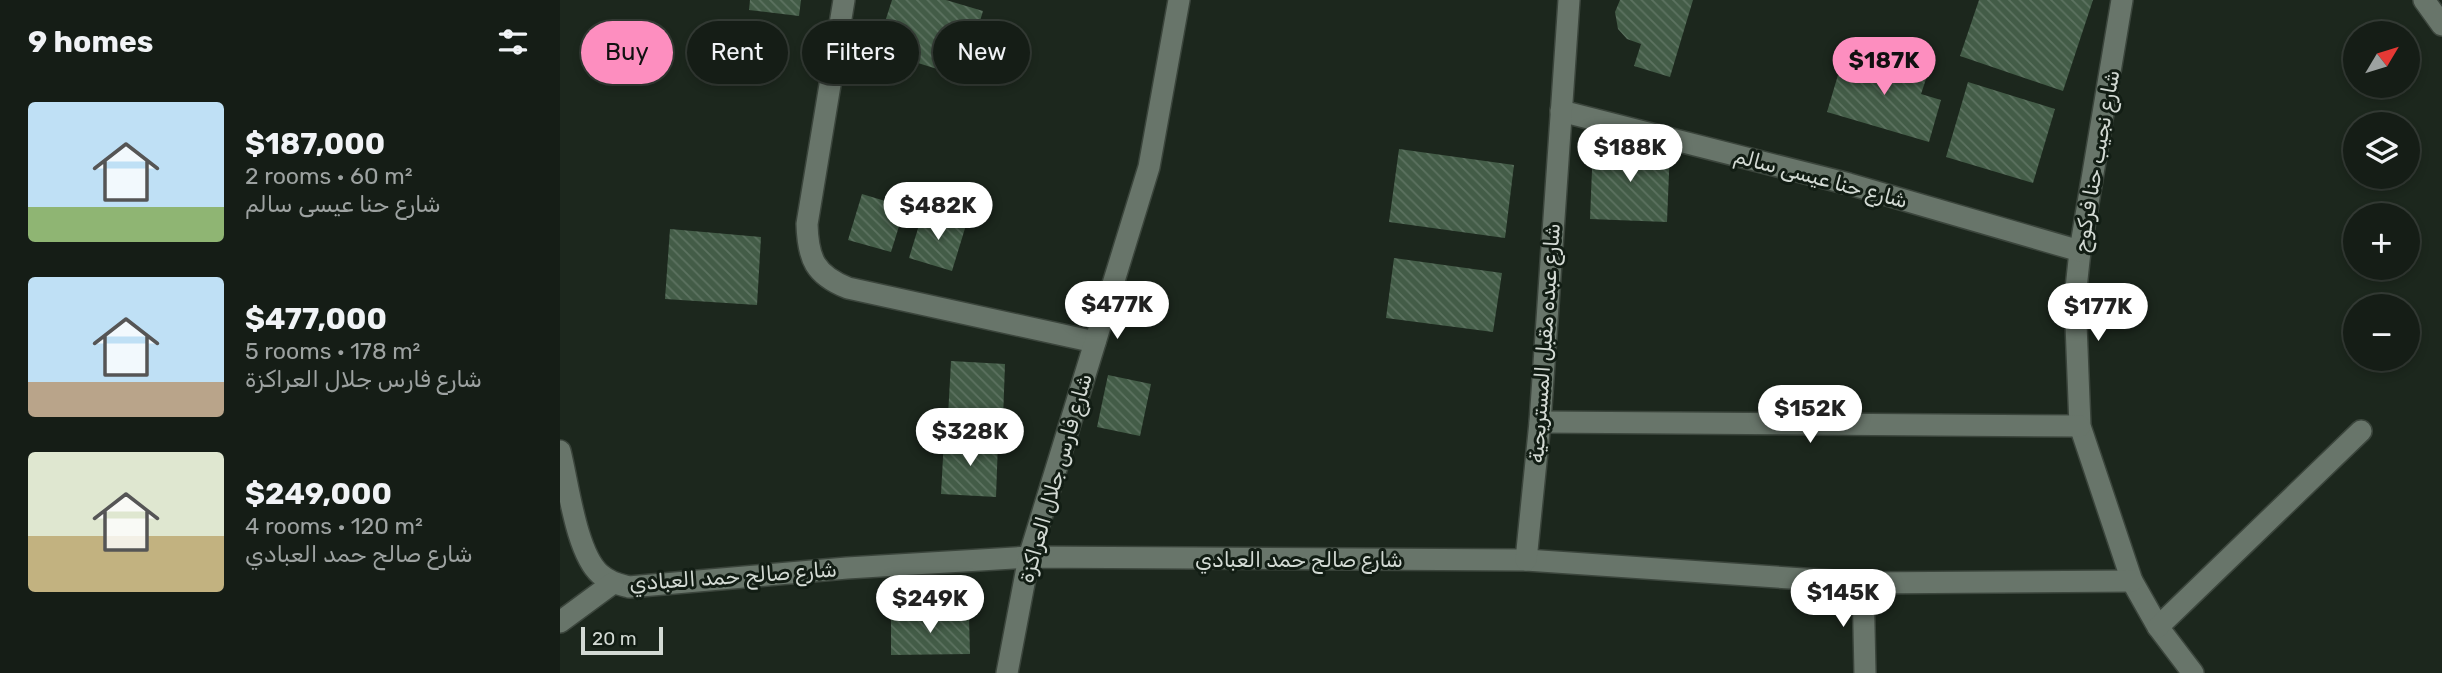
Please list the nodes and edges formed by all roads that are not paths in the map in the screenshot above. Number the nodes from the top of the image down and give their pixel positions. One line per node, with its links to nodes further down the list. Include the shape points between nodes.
1 (844, 0): 9 (street, via 807,224 808,246 816,266 828,280 848,288)
2 (1179, 0): 9 (street, شارع فارس جلال العراكزة, via 1149,167)
3 (1569, 0): 7 (street, شارع عبده مقبل المستريحية)
4 (2122, 0): 8 (street, شارع نجيب حنا فركوح)
5 (2424, 0): 6 (street)
6 (2442, 25)
7 (1561, 111): 8 (street, شارع حنا عيسى سالم, via 1849,184); 10 (street, شارع عبده مقبل المستريحية)
8 (2080, 251): 11 (street, شارع نجيب حنا فركوح, via 2075,298)
9 (1095, 342): 14 (street, شارع فارس جلال العراكزة)
10 (1540, 422): 11 (street); 15 (street, شارع عبده مقبل المستريحية)
11 (2080, 426): 16 (street, شارع نجيب حنا فركوح)
12 (2361, 431): 20 (street)
13 (560, 451): 17 (street, شارع صالح حمد العبادي, via 583,544 598,573)
14 (1029, 558): 15 (street, شارع صالح حمد العبادي); 17 (street, شارع صالح حمد العبادي, via 629,587); 21 (street, شارع فارس جلال العراكزة)
15 (1526, 560): 18 (street, شارع صالح حمد العبادي)
16 (2132, 581): 18 (street, شارع صالح حمد العبادي); 20 (street, شارع نجيب حنا فركوح)
17 (613, 583): 19 (street)
18 (1863, 583): 22 (street)
19 (560, 622)
20 (2158, 628): 23 (street, شارع نجيب حنا فركوح)
21 (1007, 673)
22 (1865, 673)
23 (2193, 673)

